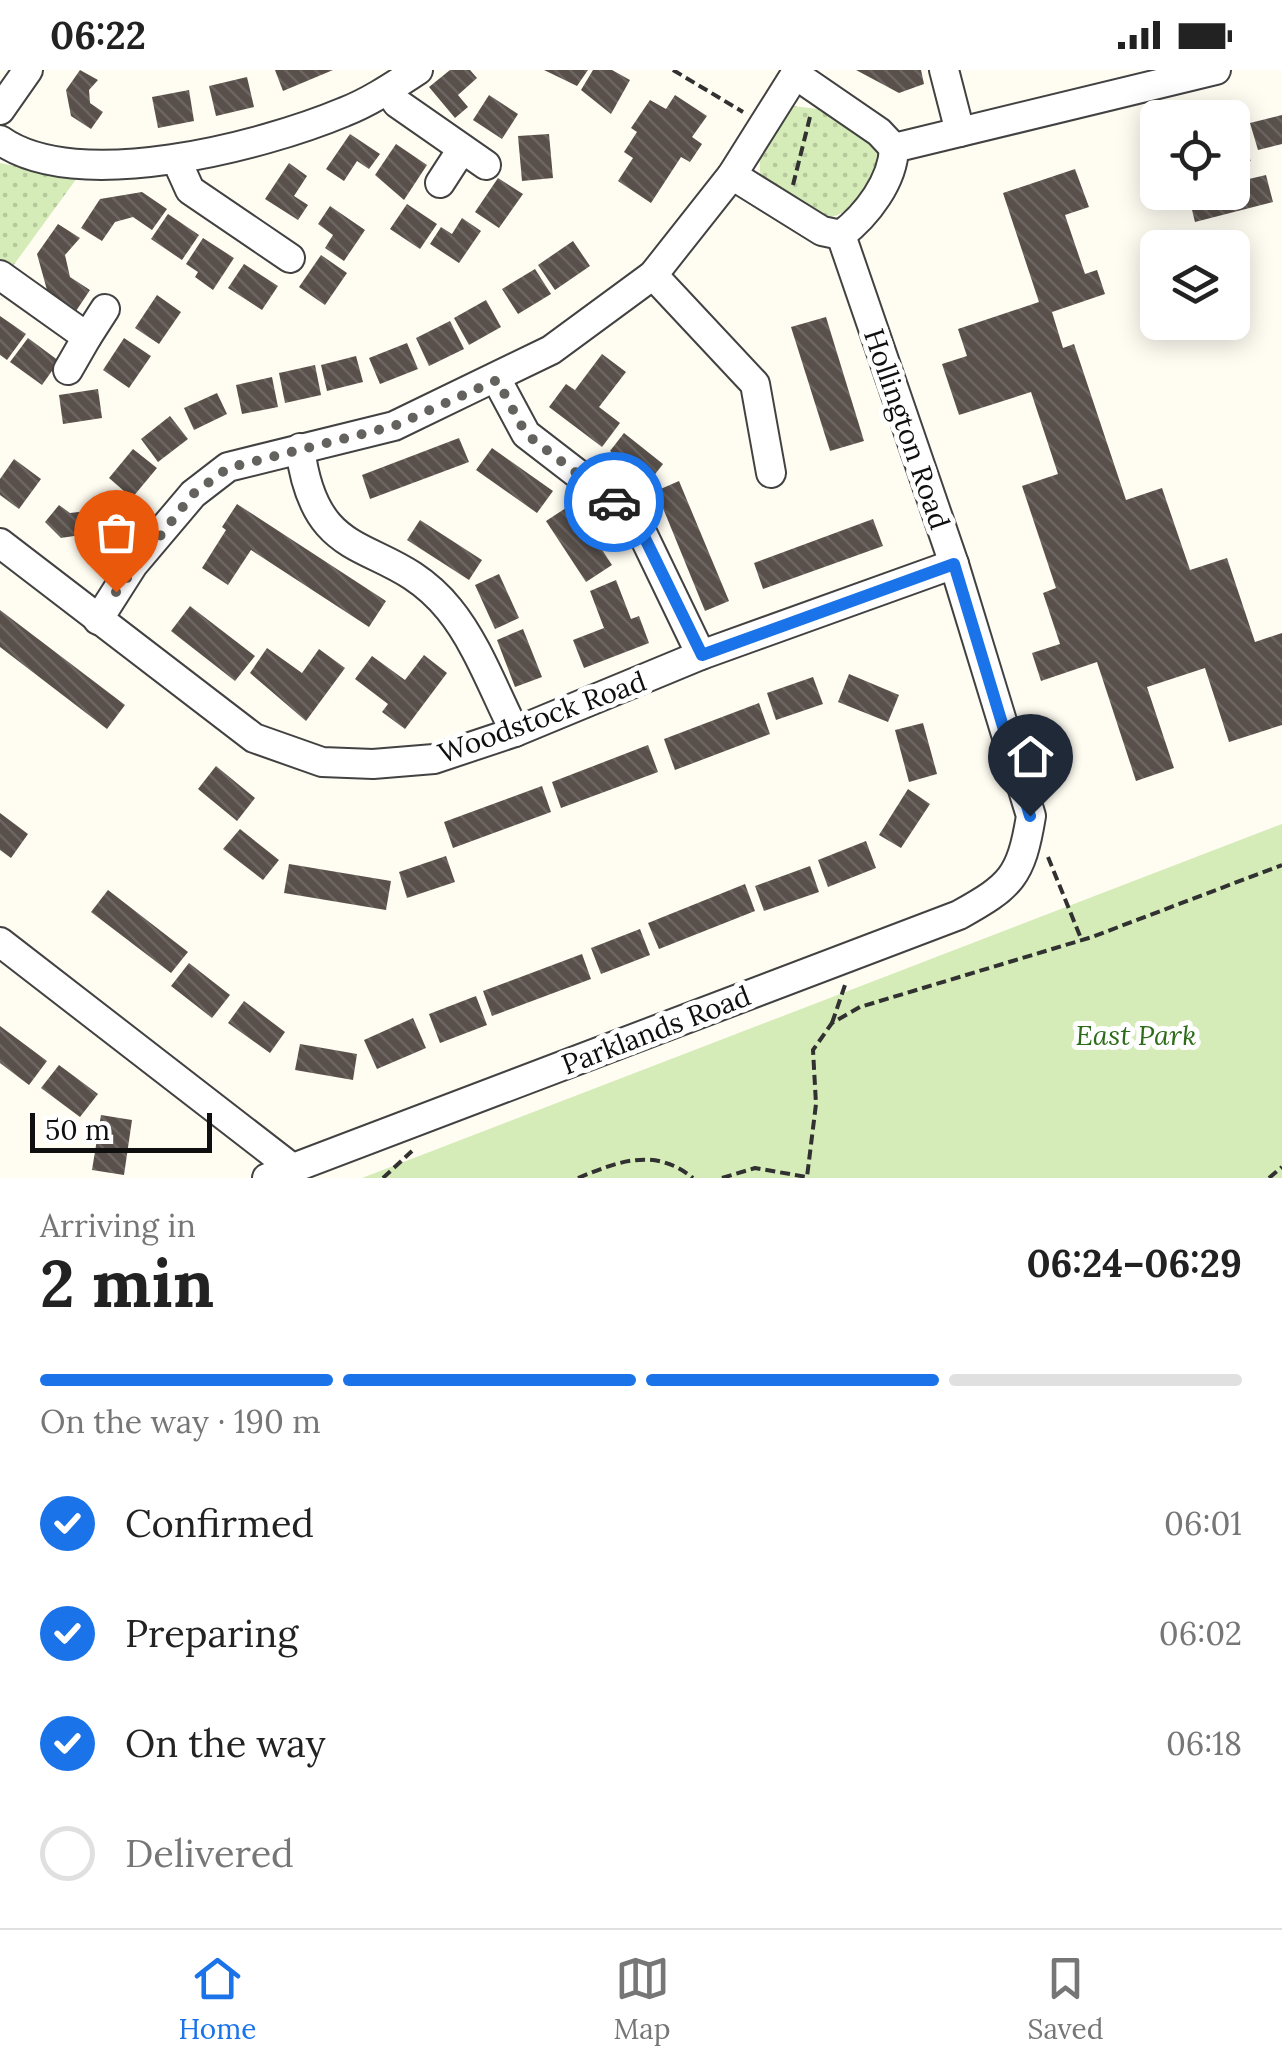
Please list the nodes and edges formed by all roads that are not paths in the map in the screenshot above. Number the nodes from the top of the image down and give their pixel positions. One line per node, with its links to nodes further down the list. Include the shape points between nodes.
1 (28, 70): 7 (street)
2 (418, 70): 6 (street)
3 (944, 70): 8 (street)
4 (1216, 70): 8 (street)
5 (804, 78): 10 (street); 14 (street)
6 (388, 90): 11 (street); 12 (street, via 344,112)
7 (0, 110)
8 (960, 132): 10 (street)
9 (0, 140): 12 (street, via 27,156 51,159)
10 (894, 148): 16 (street, via 893,166 858,222)
11 (462, 149): 13 (street); 15 (street)
12 (176, 160): 17 (street, via 190,190)
13 (486, 166)
14 (732, 175): 16 (street); 18 (street)
15 (440, 182)
16 (841, 236): 27 (street, Hollington Road)
17 (290, 258)
18 (653, 275): 23 (street, via 551,350); 25 (street, via 755,384)
19 (0, 276): 21 (street)
20 (104, 309): 21 (street)
21 (88, 337): 22 (street)
22 (68, 370)
23 (497, 380): 24 (street, via 394,426); 29 (street, via 526,434 635,518)
24 (300, 448): 28 (street, via 228,468 193,494); 30 (street, via 304,484 328,528 450,610)
25 (772, 473)
26 (0, 543): 28 (street, Woodstock Road)
27 (954, 564): 29 (street, Woodstock Road); 31 (street, Hollington Road, via 1030,816)
28 (98, 620): 30 (street, Woodstock Road, via 254,738 322,762 434,759)
29 (702, 655): 30 (street, Woodstock Road)
30 (515, 732)
31 (1025, 854): 33 (street, Parklands Road, via 1003,890 959,915)
32 (0, 942): 33 (street)
33 (279, 1173)

